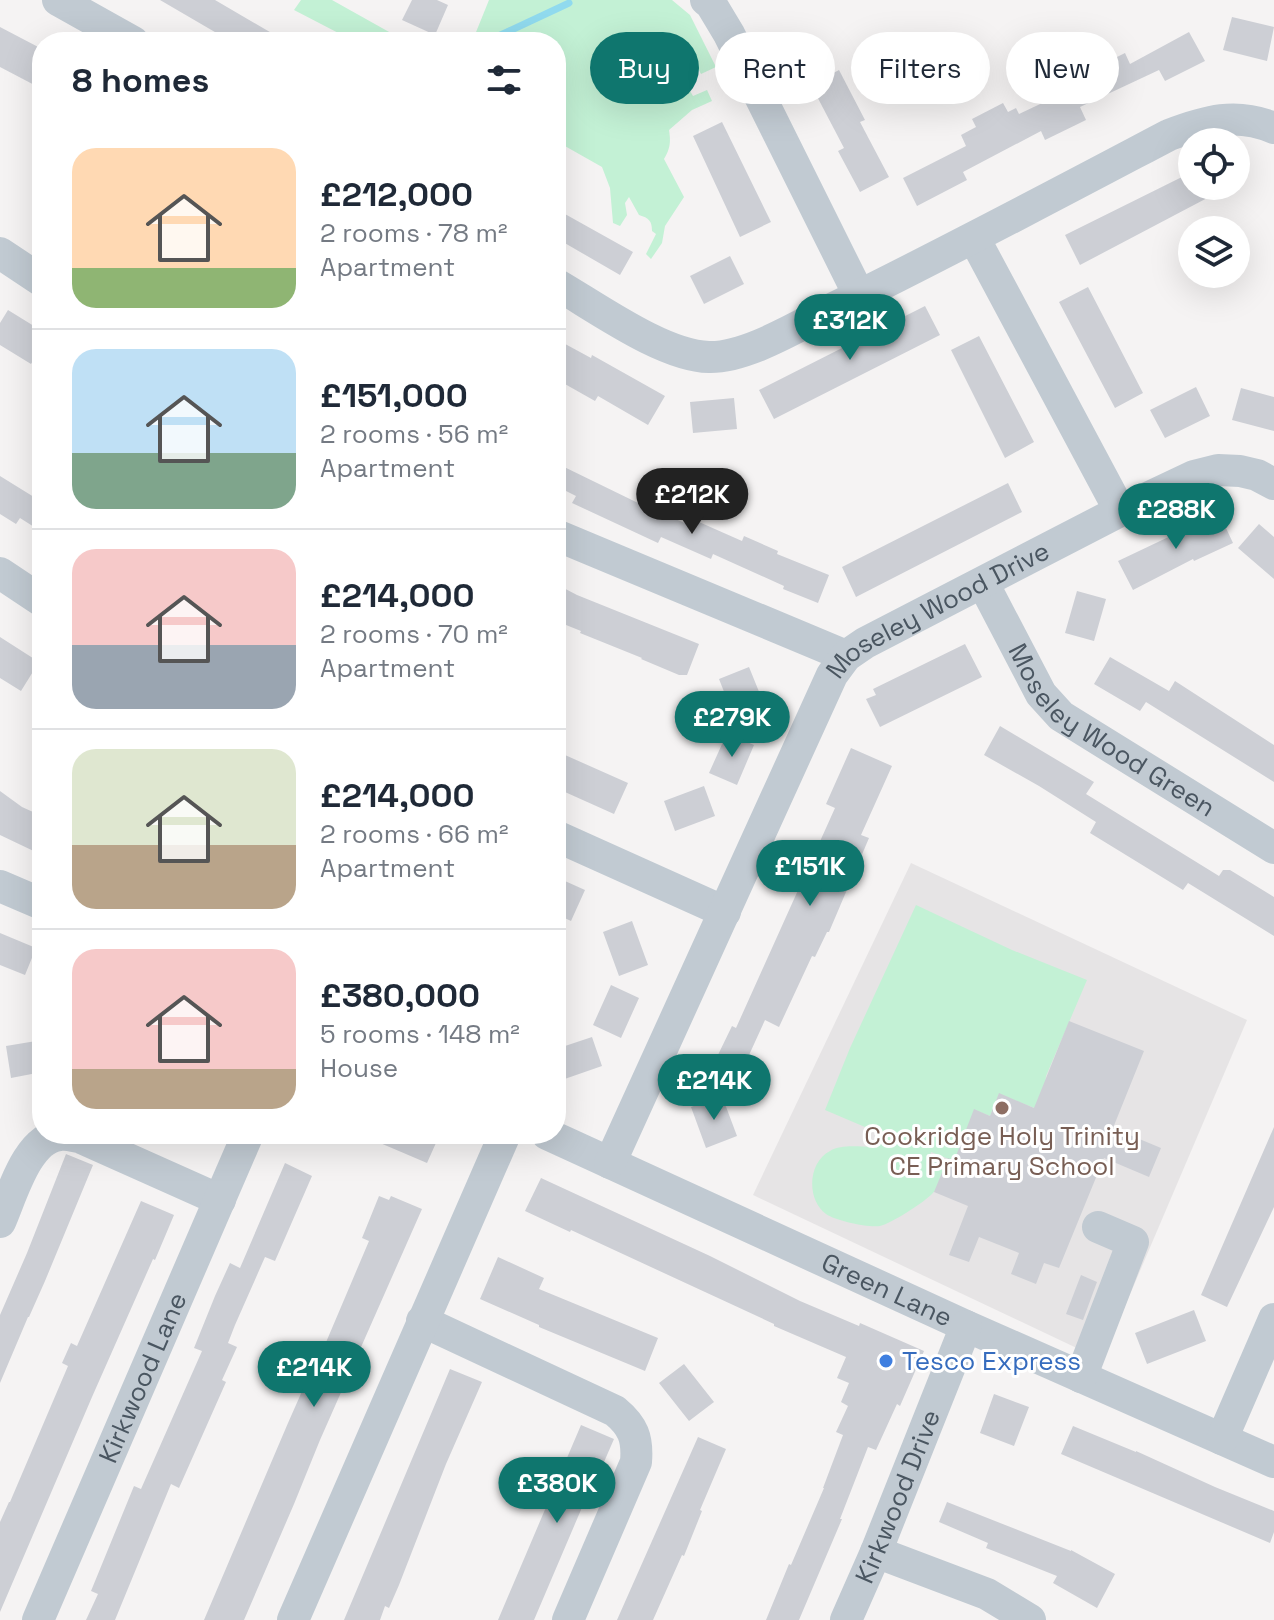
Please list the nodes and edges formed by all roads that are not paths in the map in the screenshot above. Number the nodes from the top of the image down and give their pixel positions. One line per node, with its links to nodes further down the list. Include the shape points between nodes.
1 (58, 0): 3 (street)
2 (711, 1): 9 (street)
3 (115, 32)
4 (1274, 128): 5 (street, via 1252,120 1196,125)
5 (974, 238): 9 (street); 11 (street)
6 (0, 253): 7 (street)
7 (32, 274)
8 (566, 290): 9 (street, via 645,337 708,357 754,347)
9 (859, 295)
10 (1274, 484): 11 (street, Moseley Wood Drive, via 1257,475 1218,470)
11 (1120, 511): 14 (street, Moseley Wood Drive)
12 (566, 539): 16 (street)
13 (0, 573): 15 (street)
14 (983, 583): 16 (street, Moseley Wood Drive); 18 (street, Moseley Wood Green, via 1041,694 1061,716)
15 (32, 594)
16 (846, 656): 21 (street, Moseley Wood Drive, via 832,675)
17 (566, 840): 21 (street)
18 (1274, 848)
19 (0, 886): 20 (street)
20 (32, 900)
21 (725, 912): 27 (street, Moseley Wood Drive)
22 (566, 1143): 27 (street, Green Lane)
23 (38, 1144): 29 (street)
24 (95, 1144): 28 (street)
25 (244, 1144): 28 (street, Kirkwood Lane)
26 (501, 1144): 32 (street)
27 (610, 1163): 33 (street, Green Lane)
28 (220, 1200): 38 (street, Kirkwood Lane)
29 (0, 1222)
30 (1098, 1227): 34 (street, via 1133,1242)
31 (1274, 1319): 35 (street)
32 (422, 1321): 39 (street); 40 (street, via 615,1411 634,1434 636,1462)
33 (966, 1326): 34 (street, Green Lane); 37 (street, Kirkwood Drive)
34 (1081, 1377): 35 (street, Green Lane)
35 (1222, 1439): 36 (street, Green Lane)
36 (1274, 1462)
37 (876, 1552): 41 (street, Kirkwood Drive); 42 (street, via 987,1594)
38 (38, 1620)
39 (293, 1620)
40 (568, 1620)
41 (846, 1620)
42 (1030, 1620)

